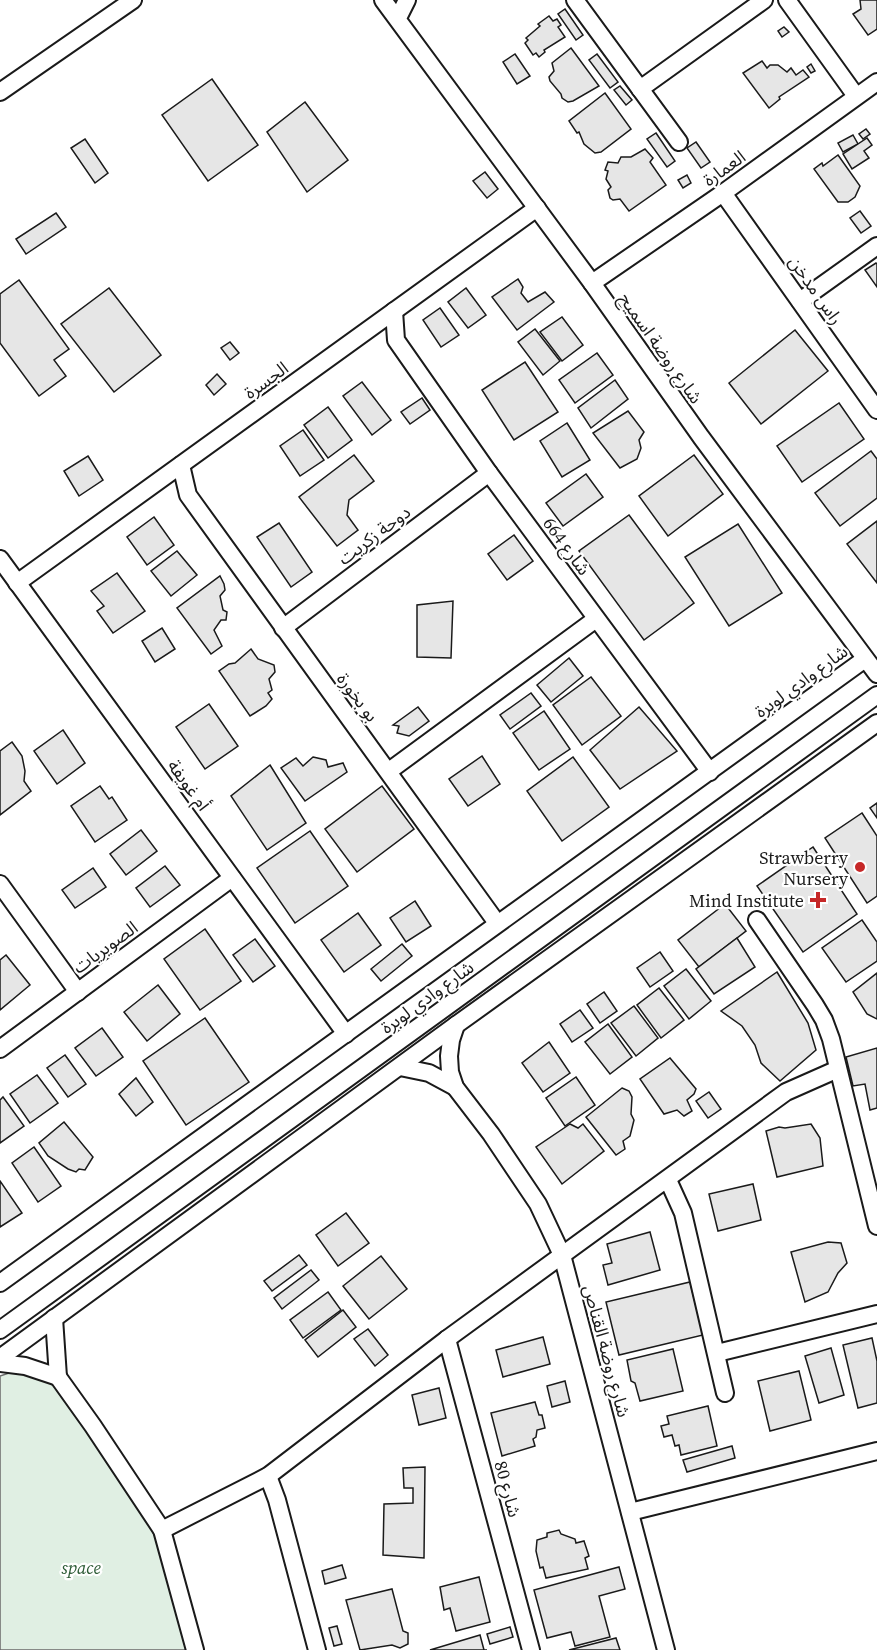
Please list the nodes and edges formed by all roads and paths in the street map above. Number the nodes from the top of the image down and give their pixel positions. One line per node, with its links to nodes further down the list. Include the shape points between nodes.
1 (133, 0): 10 (street)
2 (383, 0): 7 (street, شارع روضة اسميح)
3 (575, 0): 9 (street)
4 (764, 0): 9 (street)
5 (787, 0): 11 (street)
6 (400, 5): 7 (street, شارع روضة اسميح)
7 (416, 42): 14 (street, شارع روضة اسميح)
8 (877, 82): 11 (street, العمارة)
9 (640, 89): 12 (street)
10 (0, 92)
11 (856, 96): 13 (street, العمارة)
12 (679, 142)
13 (723, 193): 16 (street, العمارة); 17 (street, راس مدخن)
14 (537, 208): 16 (street, شارع روضة اسميح); 18 (street, الجسرة)
15 (877, 246): 17 (street)
16 (592, 284): 30 (street, شارع روضة اسميح)
17 (800, 301): 21 (street, راس مدخن)
18 (394, 310): 19 (street, الجسرة); 20 (street)
19 (368, 330): 20 (street); 22 (street, الجسرة)
20 (396, 340): 23 (street, شارع 664)
21 (877, 410)
22 (182, 465): 24 (street, الجسرة); 25 (street, بو بخورة)
23 (489, 473): 28 (street, شارع 664); 29 (street, دوحة زكريت)
24 (160, 480): 25 (street, بو بخورة); 27 (street, الجسرة)
25 (188, 495): 29 (street, بو بخورة)
26 (0, 559): 27 (street, أم غويفة)
27 (17, 583): 36 (street, أم غويفة)
28 (596, 619): 34 (street); 35 (street, شارع 664)
29 (283, 628): 34 (street, بو بخورة)
30 (865, 659): 31 (street, شارع روضة اسميح); 35 (street, شارع وادي لوبرة)
31 (877, 674)
32 (877, 695): 53 (street, شارع وادي لوبرة)
33 (877, 723): 41 (street)
34 (389, 771): 39 (street, بو بخورة)
35 (710, 772): 39 (street, شارع وادي لوبرة)
36 (232, 878): 40 (street, الصويريات); 42 (street, أم غويفة)
37 (0, 884): 40 (street)
38 (757, 920): 45 (street, via 824,1020)
39 (497, 923): 42 (street, شارع وادي لوبرة)
40 (78, 992): 43 (street, الصويريات)
41 (456, 1025): 44 (street); 46 (street, شارع روضة القناص, via 448,1056)
42 (346, 1034): 50 (street, شارع وادي لوبرة)
43 (0, 1049)
44 (400, 1067): 46 (street, شارع روضة القناص, via 429,1073); 52 (street)
45 (838, 1069): 47 (street, via 786,1092); 48 (street)
46 (455, 1088): 49 (street, شارع روضة القناص, via 532,1194)
47 (668, 1180): 49 (street); 55 (street, via 684,1213)
48 (877, 1226)
49 (562, 1255): 54 (street); 62 (street, شارع روضة القناص)
50 (0, 1283)
51 (877, 1314): 55 (street)
52 (54, 1318): 56 (street); 58 (street)
53 (0, 1329)
54 (447, 1339): 61 (street); 66 (street, شارع 80)
55 (717, 1353): 59 (street)
56 (0, 1358)
57 (0, 1363): 58 (street)
58 (58, 1377): 63 (street)
59 (725, 1393)
60 (877, 1451): 62 (street)
61 (268, 1476): 63 (street); 65 (street)
62 (630, 1512): 67 (street, شارع روضة القناص)
63 (162, 1530): 64 (street)
64 (195, 1650)
65 (317, 1650)
66 (531, 1650)
67 (666, 1650)

